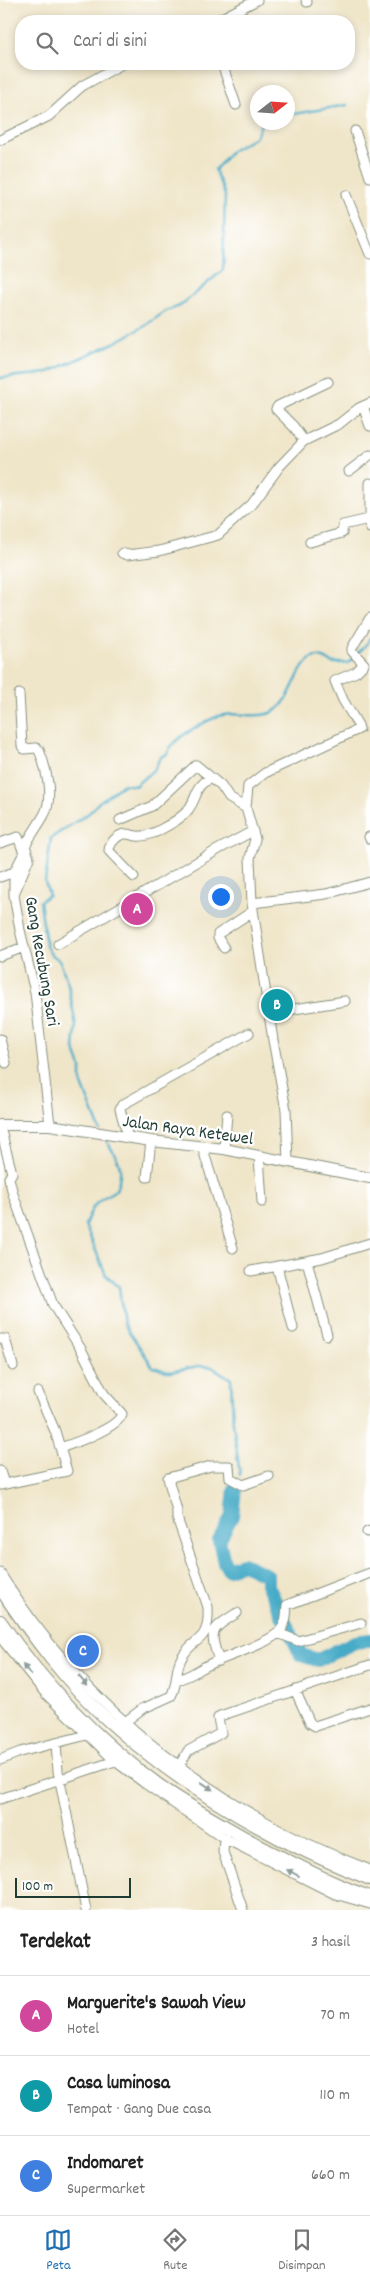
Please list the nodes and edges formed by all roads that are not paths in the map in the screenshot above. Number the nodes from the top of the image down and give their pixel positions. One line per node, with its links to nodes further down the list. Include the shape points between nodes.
1 (257, 0): 2 (street)
2 (228, 15)
3 (111, 70): 7 (street, via 82,86 49,116)
4 (224, 70): 5 (street)
5 (236, 105)
6 (355, 131): 8 (street)
7 (0, 140)
8 (370, 177)
9 (346, 195): 10 (street)
10 (370, 254)
11 (328, 382): 14 (street, via 276,409)
12 (367, 405): 13 (street); 14 (street, via 339,424)
13 (370, 426)
14 (304, 440): 21 (street, via 252,504 218,535 159,551)
15 (370, 455): 16 (street)
16 (350, 470)
17 (370, 483): 18 (street)
18 (366, 506): 19 (street)
19 (369, 524): 20 (street, via 343,525 342,532)
20 (310, 542)
21 (122, 553)
22 (370, 618): 25 (street, via 352,647 364,664 362,668 335,683 358,729 252,781 247,790)
23 (19, 694): 33 (street, via 22,746 26,750 39,750 48,798 45,814 25,846 29,858)
24 (212, 778): 25 (street, via 229,798); 26 (street, via 194,766 163,798); 31 (street, via 200,785 194,800 178,819 149,835 116,837 109,851)
25 (246, 808): 27 (street)
26 (120, 820)
27 (253, 831): 34 (street, via 255,839 250,858); 35 (street)
28 (0, 843): 29 (street, Gang Kecubung Sari, via 18,837 24,853)
29 (14, 872): 30 (street); 33 (street, Gang Kecubung Sari)
30 (0, 877)
31 (134, 877)
32 (370, 882): 34 (street, via 326,894)
33 (14, 895): 36 (street, Gang Kecubung Sari)
34 (253, 907): 37 (street, via 218,934); 40 (street)
35 (58, 944)
36 (24, 948): 38 (street); 45 (street, Gang Kecubung Sari, via 36,998)
37 (224, 948)
38 (0, 956)
39 (345, 1001): 40 (street)
40 (269, 1013): 52 (street, via 286,1110)
41 (249, 1032): 47 (street, via 122,1105 120,1109)
42 (0, 1039): 43 (street)
43 (6, 1063)
44 (227, 1115): 50 (street)
45 (50, 1125): 46 (main road, Jalan Raya Ketewel); 47 (main road, Jalan Raya Ketewel)
46 (0, 1126): 66 (street, via 12,1172 9,1178 13,1194 53,1306 81,1349 104,1394 122,1414 117,1422)
47 (128, 1138): 48 (main road, Jalan Raya Ketewel)
48 (151, 1141): 49 (main road, Jalan Raya Ketewel); 53 (street)
49 (202, 1146): 50 (main road, Jalan Raya Ketewel); 57 (street)
50 (224, 1149): 51 (main road, Jalan Raya Ketewel)
51 (258, 1156): 52 (main road, Jalan Raya Ketewel); 55 (street)
52 (288, 1162): 54 (main road, Jalan Raya Ketewel)
53 (147, 1177)
54 (370, 1178)
55 (262, 1202)
56 (370, 1243): 58 (street)
57 (233, 1248)
58 (308, 1260): 59 (street); 62 (street)
59 (277, 1266): 60 (street); 61 (street)
60 (251, 1271)
61 (293, 1328)
62 (327, 1335)
63 (0, 1339): 64 (street, via 5,1339)
64 (13, 1366)
65 (38, 1392): 66 (street)
66 (60, 1448): 69 (street, via 67,1471)
67 (0, 1471): 69 (street)
68 (268, 1476): 80 (street, via 243,1485 230,1478 229,1466 211,1466 168,1478 176,1518 208,1607 209,1620 203,1638 180,1659)
69 (2, 1484)
70 (0, 1573): 83 (street, one-way to 83, via 40,1630)
71 (370, 1574): 76 (street, via 287,1605 287,1619)
72 (0, 1588): 83 (highway, via 64,1674)
73 (237, 1613): 78 (street, via 218,1624 212,1633)
74 (0, 1622): 93 (highway, via 54,1690 110,1746 160,1786 213,1821)
75 (361, 1623): 76 (street, via 295,1641)
76 (279, 1631): 78 (street)
77 (0, 1638): 84 (street, one-way to 77, via 46,1694)
78 (219, 1661): 80 (street)
79 (370, 1665): 81 (street)
80 (177, 1680): 83 (street, via 171,1696 142,1709)
81 (295, 1690): 82 (street, via 310,1723 315,1726); 88 (street, via 219,1717 221,1733 188,1751)
82 (370, 1708)
83 (121, 1725): 88 (street); 91 (highway, via 178,1777)
84 (87, 1735): 85 (street); 87 (street)
85 (56, 1743): 86 (street); 89 (street)
86 (0, 1760)
87 (115, 1761): 89 (street); 92 (street)
88 (179, 1766): 94 (street, one-way to 94, via 227,1799 305,1843)
89 (59, 1780): 90 (street); 98 (street)
90 (0, 1799)
91 (264, 1830): 93 (highway); 95 (highway)
92 (224, 1838): 97 (street, one-way to 92, via 335,1894); 99 (street, via 223,1852)
93 (257, 1844): 96 (highway, via 335,1885)
94 (370, 1870)
95 (370, 1879)
96 (370, 1897)
97 (370, 1904)
98 (86, 1910)
99 (243, 1910)

